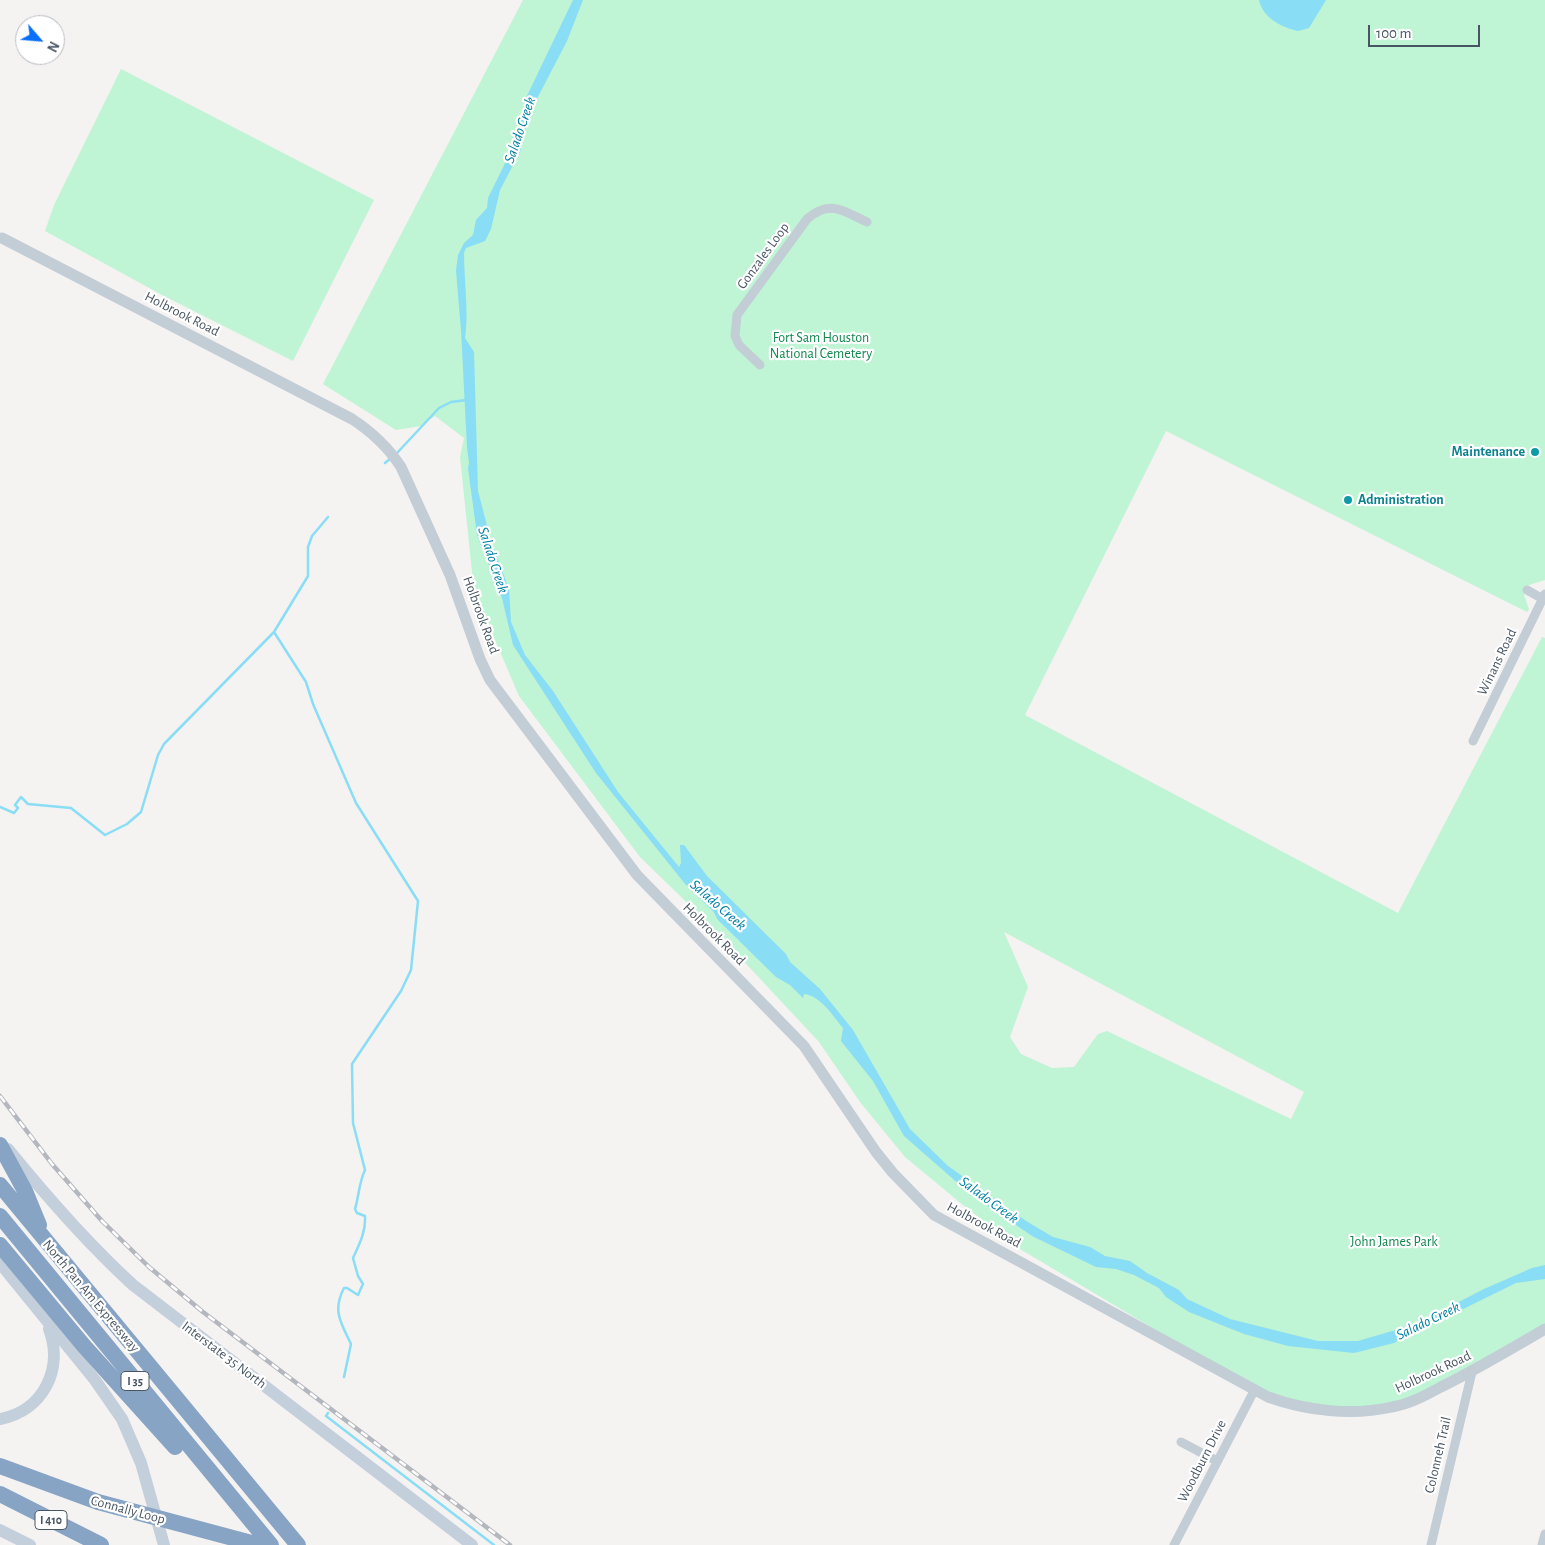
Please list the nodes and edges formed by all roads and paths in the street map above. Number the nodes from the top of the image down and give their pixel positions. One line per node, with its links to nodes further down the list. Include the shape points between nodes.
1 (867, 222): 3 (street, Gonzales Loop, via 832,208 823,208 807,219 737,315 735,336 739,345)
2 (1, 240): 17 (street, Holbrook Road, via 367,429 393,454 401,467 450,576 490,680 637,875 804,1046 876,1152 906,1187 943,1221)
3 (760, 365)
4 (1527, 590): 5 (street)
5 (1544, 596): 6 (street, Winans Road)
6 (1473, 741)
7 (0, 1139): 33 (main road, Interstate 35 North, via 49,1200 133,1285)
8 (0, 1144): 11 (highway)
9 (0, 1185): 11 (highway, North Pan Am Expressway / I 35)
10 (0, 1216): 30 (highway, North Pan Am Expressway / I 35)
11 (47, 1243): 32 (highway, North Pan Am Expressway / I 35)
12 (0, 1245): 29 (highway, via 84,1346)
13 (0, 1263): 14 (main road)
14 (45, 1317): 18 (main road, via 54,1343 52,1376 42,1395 28,1408 12,1417); 28 (main road, via 122,1419 141,1463)
15 (1545, 1329): 16 (street, Holbrook Road)
16 (1472, 1372): 17 (street, Holbrook Road, via 1410,1402 1392,1408 1359,1411 1284,1403); 35 (street, Colonneh Trail)
17 (1255, 1389): 20 (street, Woodburn Drive)
18 (0, 1419)
19 (1181, 1442): 20 (street)
20 (1217, 1461): 34 (street, Woodburn Drive)
21 (0, 1466): 23 (highway, Connally Loop / I 410, via 98,1502)
22 (0, 1494): 27 (highway, I 410)
23 (165, 1520): 29 (highway, Connally Loop / I 410); 31 (highway)
24 (0, 1530): 26 (main road)
25 (1545, 1534): 36 (street)
26 (30, 1545)
27 (101, 1545)
28 (164, 1545)
29 (260, 1545)
30 (271, 1545)
31 (283, 1545)
32 (298, 1545)
33 (472, 1545)
34 (1174, 1545)
35 (1431, 1545)
36 (1542, 1545)

